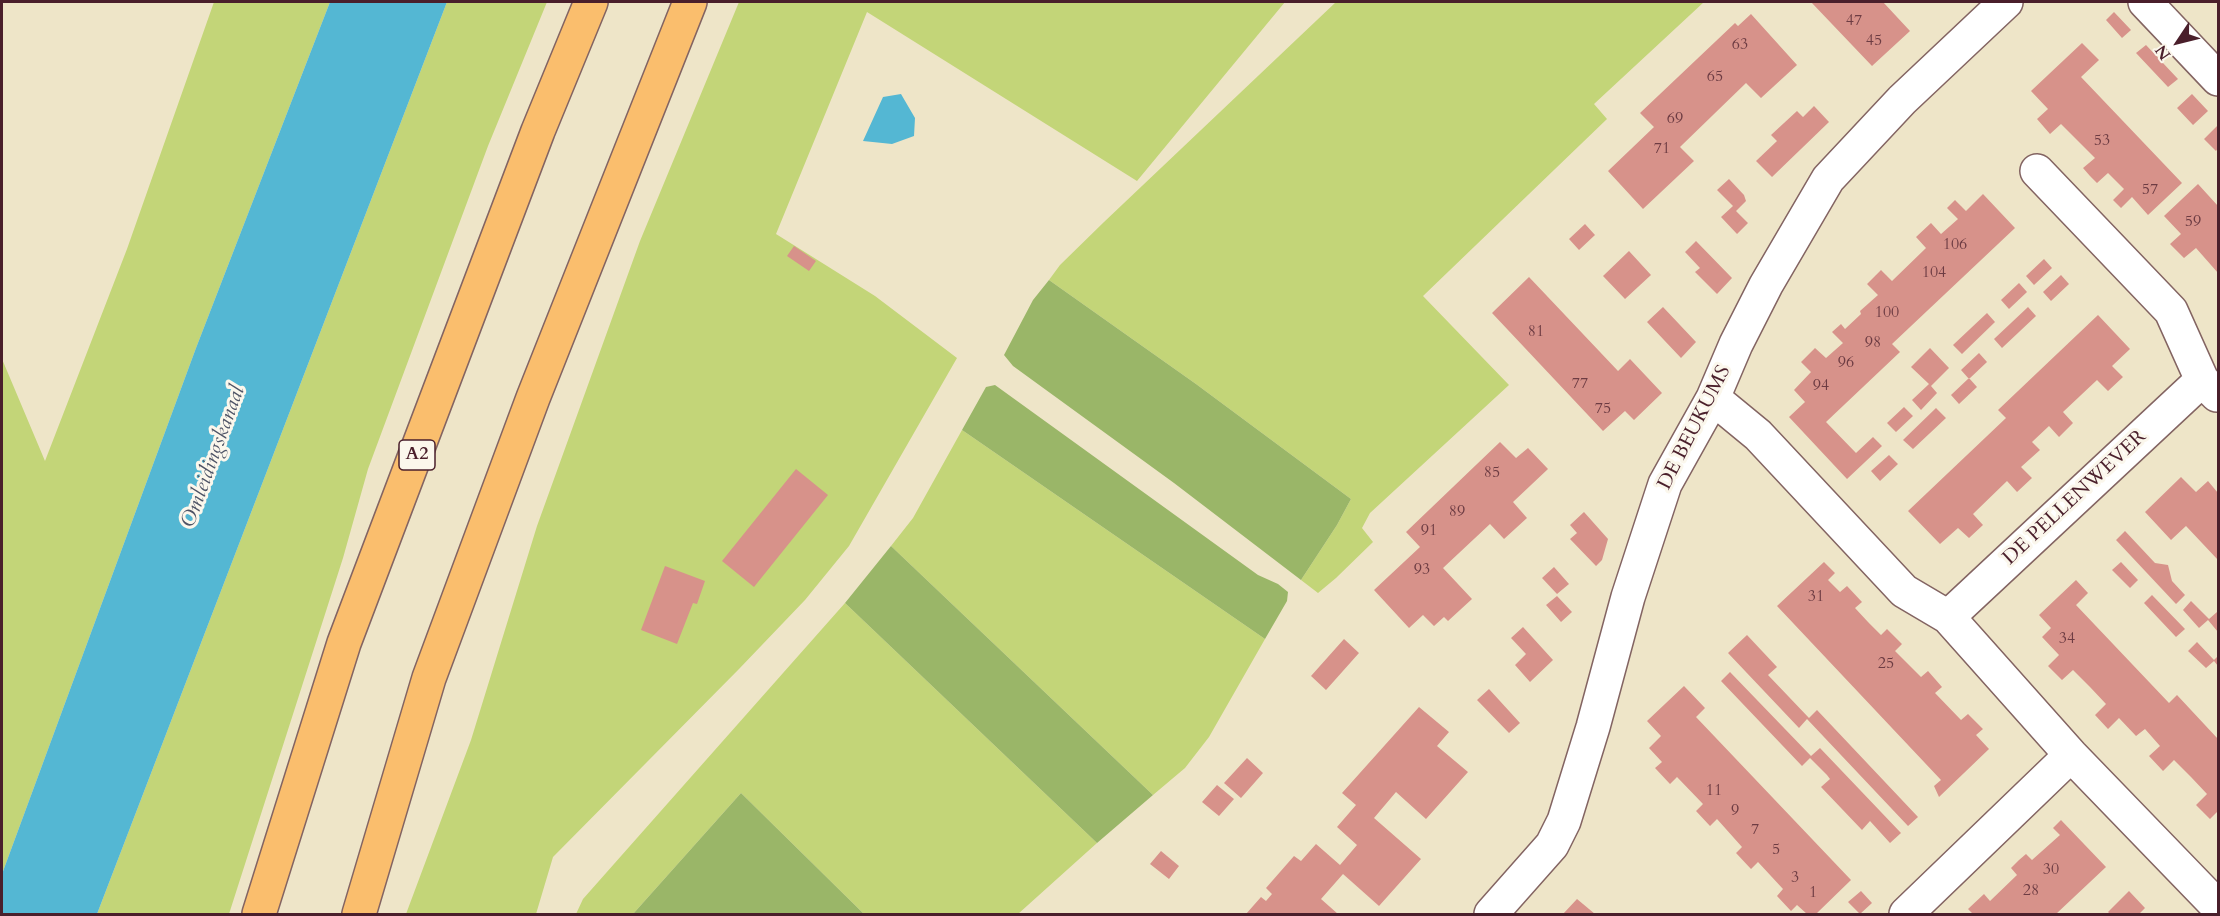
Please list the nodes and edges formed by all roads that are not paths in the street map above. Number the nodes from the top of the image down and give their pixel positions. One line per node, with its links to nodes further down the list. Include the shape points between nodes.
1 (591, 2): 12 (highway, A2, via 538,131 344,643)
2 (690, 2): 13 (highway, via 537,387 433,667)
3 (2006, 2): 8 (street, DE BEUKUMS, via 1902,100 1828,179 1766,285)
4 (2145, 2): 5 (street)
5 (2218, 79)
6 (2037, 171): 7 (street, DE PELLENWEVER, via 2171,311)
7 (2210, 388): 9 (street, DE PELLENWEVER)
8 (1713, 398): 9 (street, via 1758,435 1904,591); 14 (street, DE BEUKUMS, via 1665,483 1650,525 1563,821 1552,844)
9 (1948, 617): 10 (street)
10 (2071, 755): 11 (street); 15 (street)
11 (2218, 907)
12 (259, 915)
13 (359, 915)
14 (1491, 915)
15 (1906, 915)

